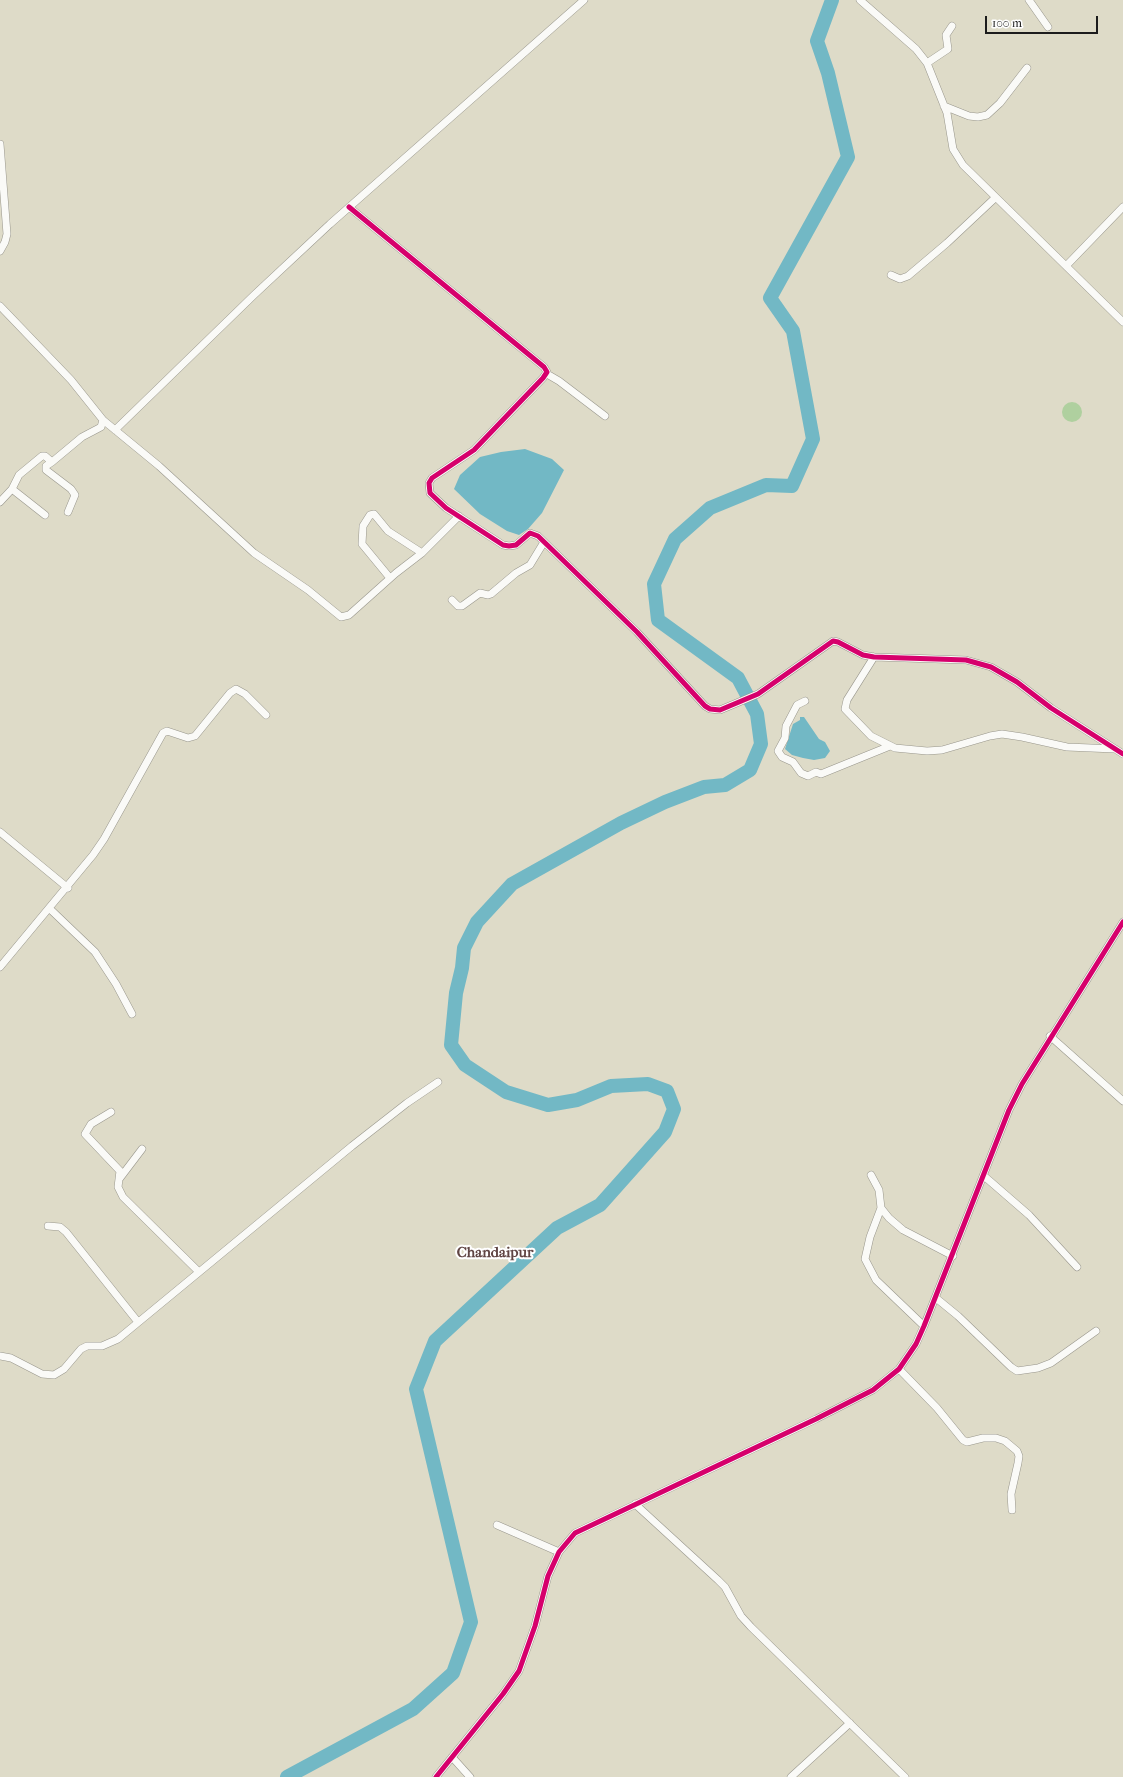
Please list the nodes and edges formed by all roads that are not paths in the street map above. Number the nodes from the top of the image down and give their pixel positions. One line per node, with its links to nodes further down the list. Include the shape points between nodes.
1 (584, 0): 11 (street)
2 (860, 0): 6 (street, via 916,49)
3 (1029, 0): 5 (street)
4 (952, 26): 6 (street, via 946,35 948,49)
5 (1048, 27)
6 (927, 63): 8 (street)
7 (1027, 68): 8 (street, via 1000,103 987,115 969,116)
8 (944, 106): 10 (street, via 957,156)
9 (0, 144): 13 (street, via 7,234)
10 (995, 198): 14 (street); 15 (street, via 908,276 900,279)
11 (349, 207): 18 (street, via 544,367); 21 (street)
12 (1123, 207): 14 (street)
13 (0, 251)
14 (1066, 266): 17 (street)
15 (891, 275)
16 (0, 306): 20 (street, via 71,380)
17 (1123, 322)
18 (547, 374): 19 (street); 27 (street, via 474,450 432,478 429,483 430,493)
19 (605, 416)
20 (103, 420): 21 (street); 22 (street, via 102,427 82,436)
21 (115, 430): 30 (street, via 159,466 254,553 308,590 337,615 349,615)
22 (52, 462): 23 (street, via 42,456 19,476); 25 (street, via 46,466 46,470 75,495)
23 (12, 489): 24 (street); 26 (street)
24 (0, 502)
25 (68, 512)
26 (45, 515)
27 (459, 516): 28 (street, via 503,545 516,545 530,533); 29 (street)
28 (544, 542): 31 (street, via 530,565 491,594 480,593 462,606 458,606); 32 (street, via 637,632 704,706 710,709 720,710 758,694 833,641 863,655)
29 (422, 553): 30 (street); 30 (street, via 388,530 374,514 370,515 363,526 362,544)
30 (390, 578)
31 (452, 600)
32 (874, 657): 35 (street, via 847,700 845,709 871,736); 36 (street, via 966,660 991,667)
33 (805, 701): 35 (street, via 797,705 786,726 785,738 778,751 782,757 793,762 801,773 808,776 816,772 821,774)
34 (266, 715): 39 (street, via 245,694 236,689 195,736 188,738 167,731 163,733 104,839)
35 (890, 746): 36 (street, via 927,751 942,750 1002,734 1067,747)
36 (1115, 749): 37 (street)
37 (1123, 754)
38 (0, 832): 39 (street)
39 (68, 888): 40 (street)
40 (50, 909): 42 (street); 43 (street, via 94,952 116,984)
41 (1123, 922): 44 (street)
42 (0, 966)
43 (132, 1014)
44 (1050, 1036): 46 (street); 50 (street, via 1009,1110)
45 (438, 1082): 56 (street, via 352,1146)
46 (1123, 1101)
47 (111, 1112): 51 (street, via 90,1124 85,1133 120,1171)
48 (142, 1149): 51 (street)
49 (870, 1175): 52 (street, via 879,1190)
50 (984, 1176): 54 (street); 55 (street, via 1030,1215)
51 (119, 1180): 56 (street, via 118,1187 123,1196)
52 (881, 1208): 54 (street, via 903,1230); 59 (street, via 865,1259 876,1280)
53 (48, 1226): 58 (street, via 60,1227 66,1232)
54 (953, 1256): 57 (street)
55 (1076, 1267)
56 (199, 1272): 58 (street)
57 (936, 1298): 59 (street); 60 (street, via 1017,1370 1038,1368 1051,1363)
58 (138, 1322): 61 (street, via 109,1344 81,1349 64,1369 54,1375 42,1374 11,1358)
59 (924, 1326): 62 (street, via 916,1344)
60 (1096, 1331)
61 (0, 1356)
62 (899, 1369): 63 (street, via 868,1393); 64 (street, via 937,1408 963,1440 967,1442 996,1438 1005,1441 1017,1451 1019,1456 1011,1494)
63 (635, 1504): 66 (street, via 575,1533); 67 (street, via 718,1580 751,1627)
64 (1012, 1510)
65 (497, 1525): 66 (street)
66 (559, 1552): 68 (street, via 548,1576 528,1651 518,1672)
67 (850, 1724): 71 (street); 72 (street)
68 (452, 1757): 69 (street); 70 (street)
69 (436, 1777)
70 (470, 1777)
71 (791, 1777)
72 (905, 1777)

